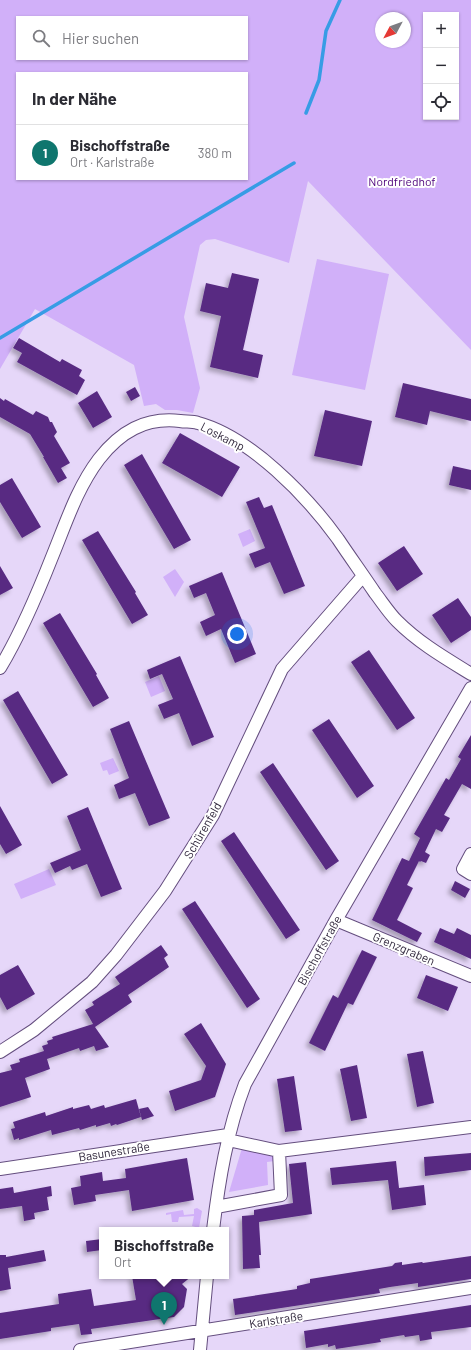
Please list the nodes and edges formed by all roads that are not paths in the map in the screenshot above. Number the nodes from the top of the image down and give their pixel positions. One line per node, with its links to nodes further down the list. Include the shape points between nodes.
1 (363, 576): 2 (street, Loskamp, via 337,538 295,490 268,464 239,442 197,423 153,421 135,427 120,437 90,472 68,515 19,634); 3 (street, Loskamp, via 408,632); 9 (street, Schürenfeld, via 282,669 213,815 168,888 92,982 34,1030)
2 (0, 668)
3 (471, 674)
4 (471, 688): 7 (street, Bischoffstraße)
5 (471, 854): 6 (street, via 463,869)
6 (471, 874)
7 (336, 920): 8 (street, Grenzgraben); 11 (street, Bischoffstraße, via 245,1084)
8 (471, 976)
9 (0, 1052)
10 (471, 1127): 12 (street, Basunestraße)
11 (228, 1137): 12 (street, Basunestraße); 13 (street, Basunestraße); 14 (street, Bischoffstraße)
12 (279, 1151): 14 (street, via 281,1195)
13 (0, 1169)
14 (216, 1207): 15 (street, Bischoffstraße)
15 (213, 1227)
16 (207, 1279): 18 (street)
17 (471, 1288): 18 (street, Karlstraße)
18 (201, 1330): 19 (street, Karlstraße); 20 (street)
19 (80, 1350)
20 (200, 1350)

